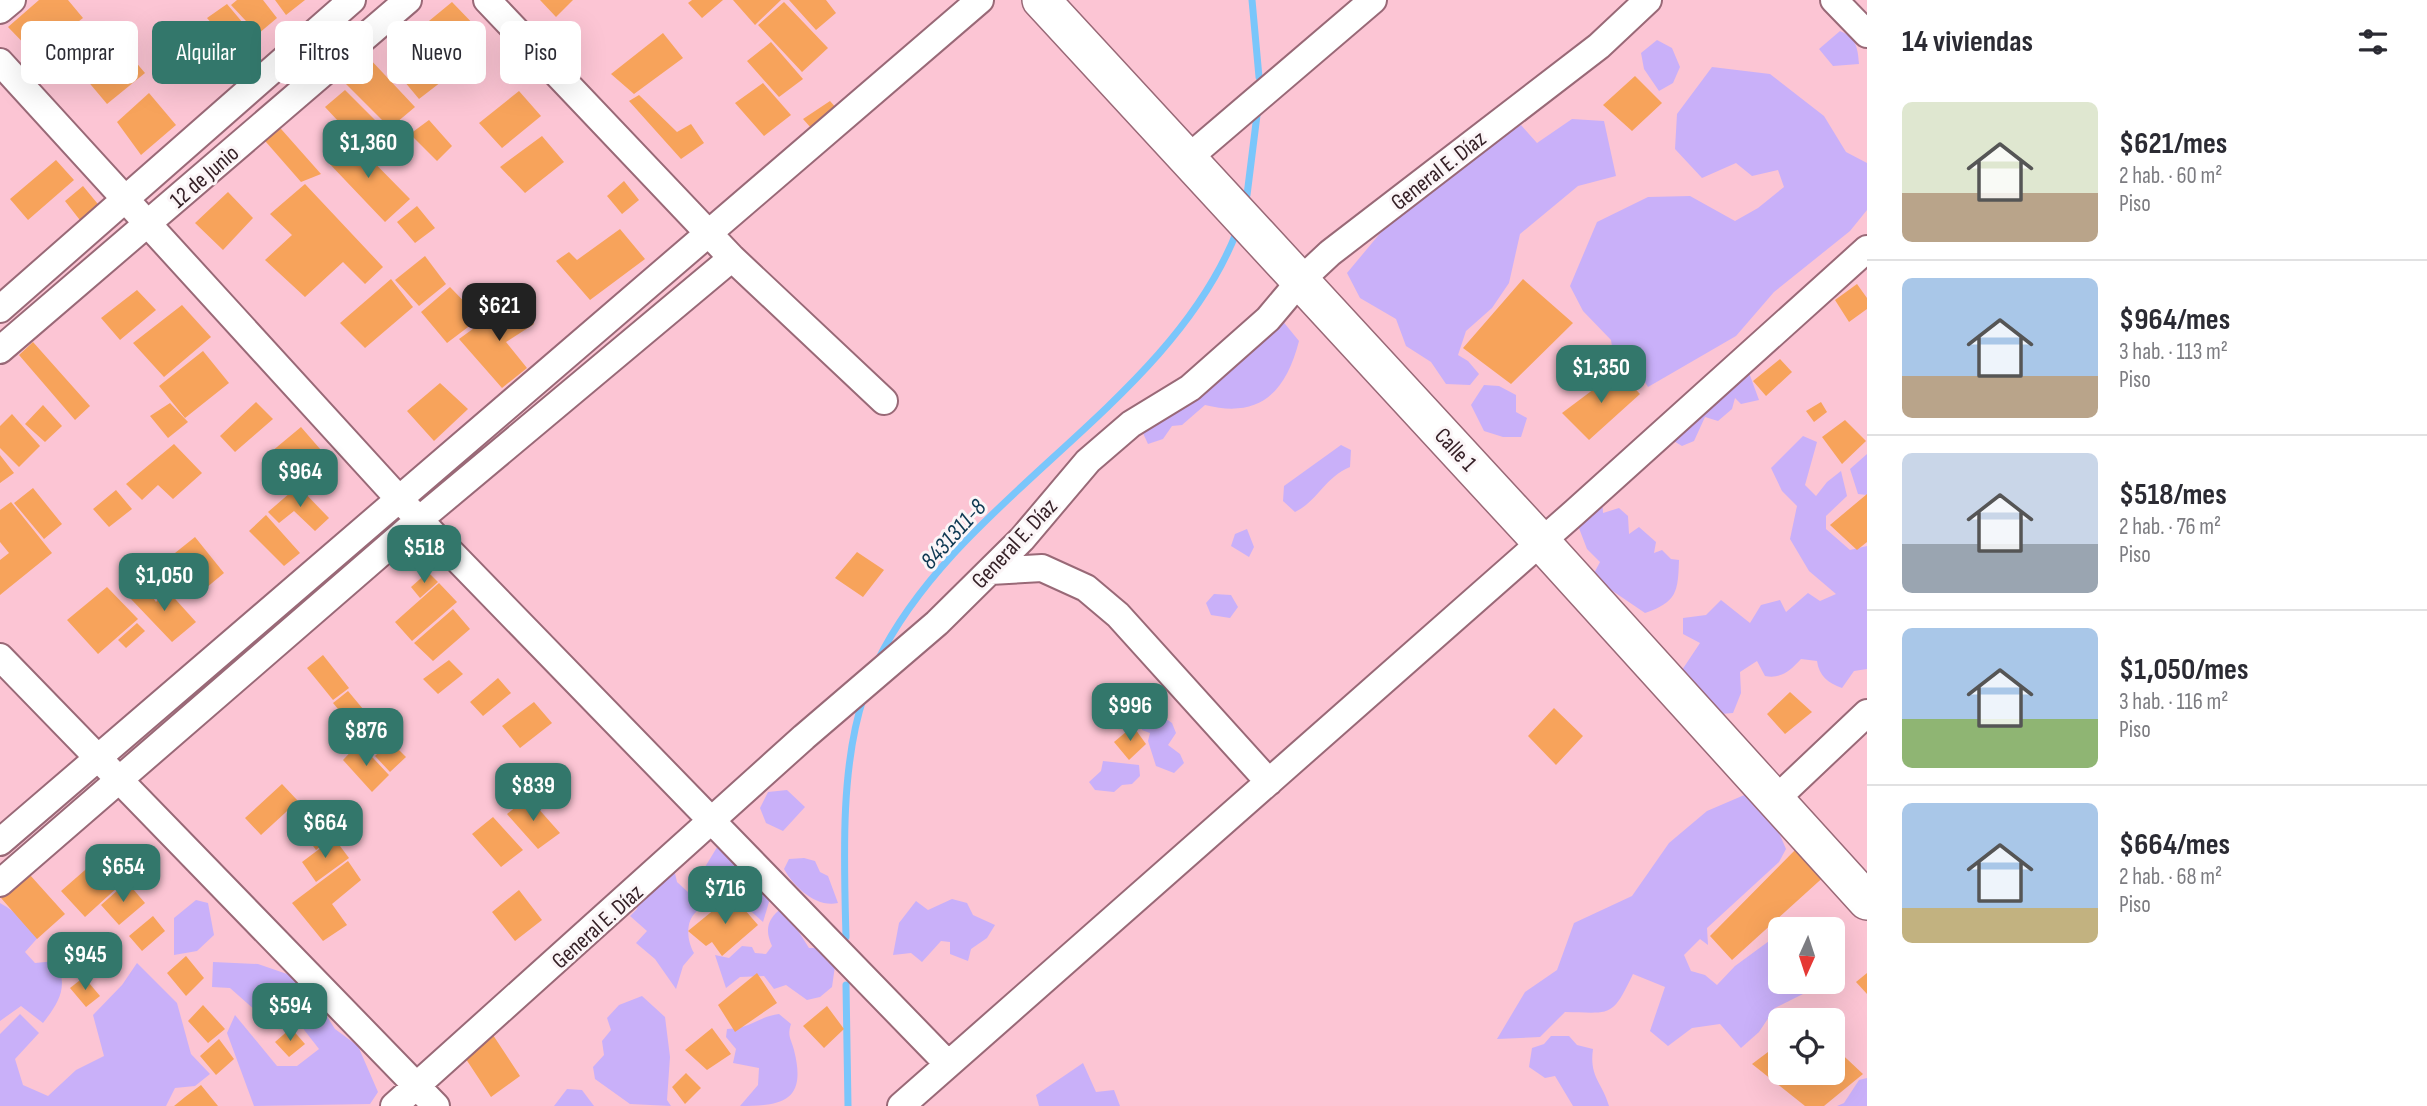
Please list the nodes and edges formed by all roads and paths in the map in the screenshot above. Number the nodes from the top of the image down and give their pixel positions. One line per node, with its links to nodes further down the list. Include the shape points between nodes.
1 (12, 0): 10 (street)
2 (352, 0): 14 (street, 12 de Junio)
3 (408, 0): 15 (street, 12 de Junio)
4 (487, 0): 16 (street)
5 (979, 0): 16 (street)
6 (1041, 0): 13 (street, Calle 1)
7 (1373, 0): 13 (street)
8 (1648, 0): 19 (street, General E. Díaz, via 1599,46)
9 (1835, 0): 11 (street)
10 (0, 10)
11 (1867, 34)
12 (0, 62): 14 (street)
13 (1187, 159): 19 (street, Calle 1)
14 (126, 199): 15 (street); 20 (street, 12 de Junio)
15 (147, 226): 21 (street, 12 de Junio); 23 (street)
16 (707, 232): 18 (street); 23 (street)
17 (1867, 249): 25 (street)
18 (732, 258): 22 (street); 24 (street)
19 (1300, 281): 25 (street, Calle 1); 26 (street, General E. Díaz, via 1268,319 1190,388 1131,425 1088,461)
20 (0, 309)
21 (0, 350)
22 (884, 401)
23 (399, 499): 24 (street); 29 (street)
24 (419, 520): 30 (street); 33 (street)
25 (1541, 542): 31 (street); 32 (street, Calle 1)
26 (990, 571): 31 (street, via 1042,568 1086,589 1118,615); 33 (street, General E. Díaz)
27 (0, 657): 29 (street)
28 (1867, 713): 32 (street)
29 (97, 758): 30 (street); 34 (street)
30 (118, 781): 35 (street); 38 (street)
31 (1269, 782): 37 (street)
32 (1775, 800): 36 (street, Calle 1)
33 (712, 821): 37 (street); 38 (street, General E. Díaz)
34 (0, 842)
35 (0, 883)
36 (1867, 901)
37 (948, 1064): 41 (street)
38 (417, 1086): 39 (street, General E. Díaz); 40 (street)
39 (394, 1106)
40 (436, 1106)
41 (901, 1106)

